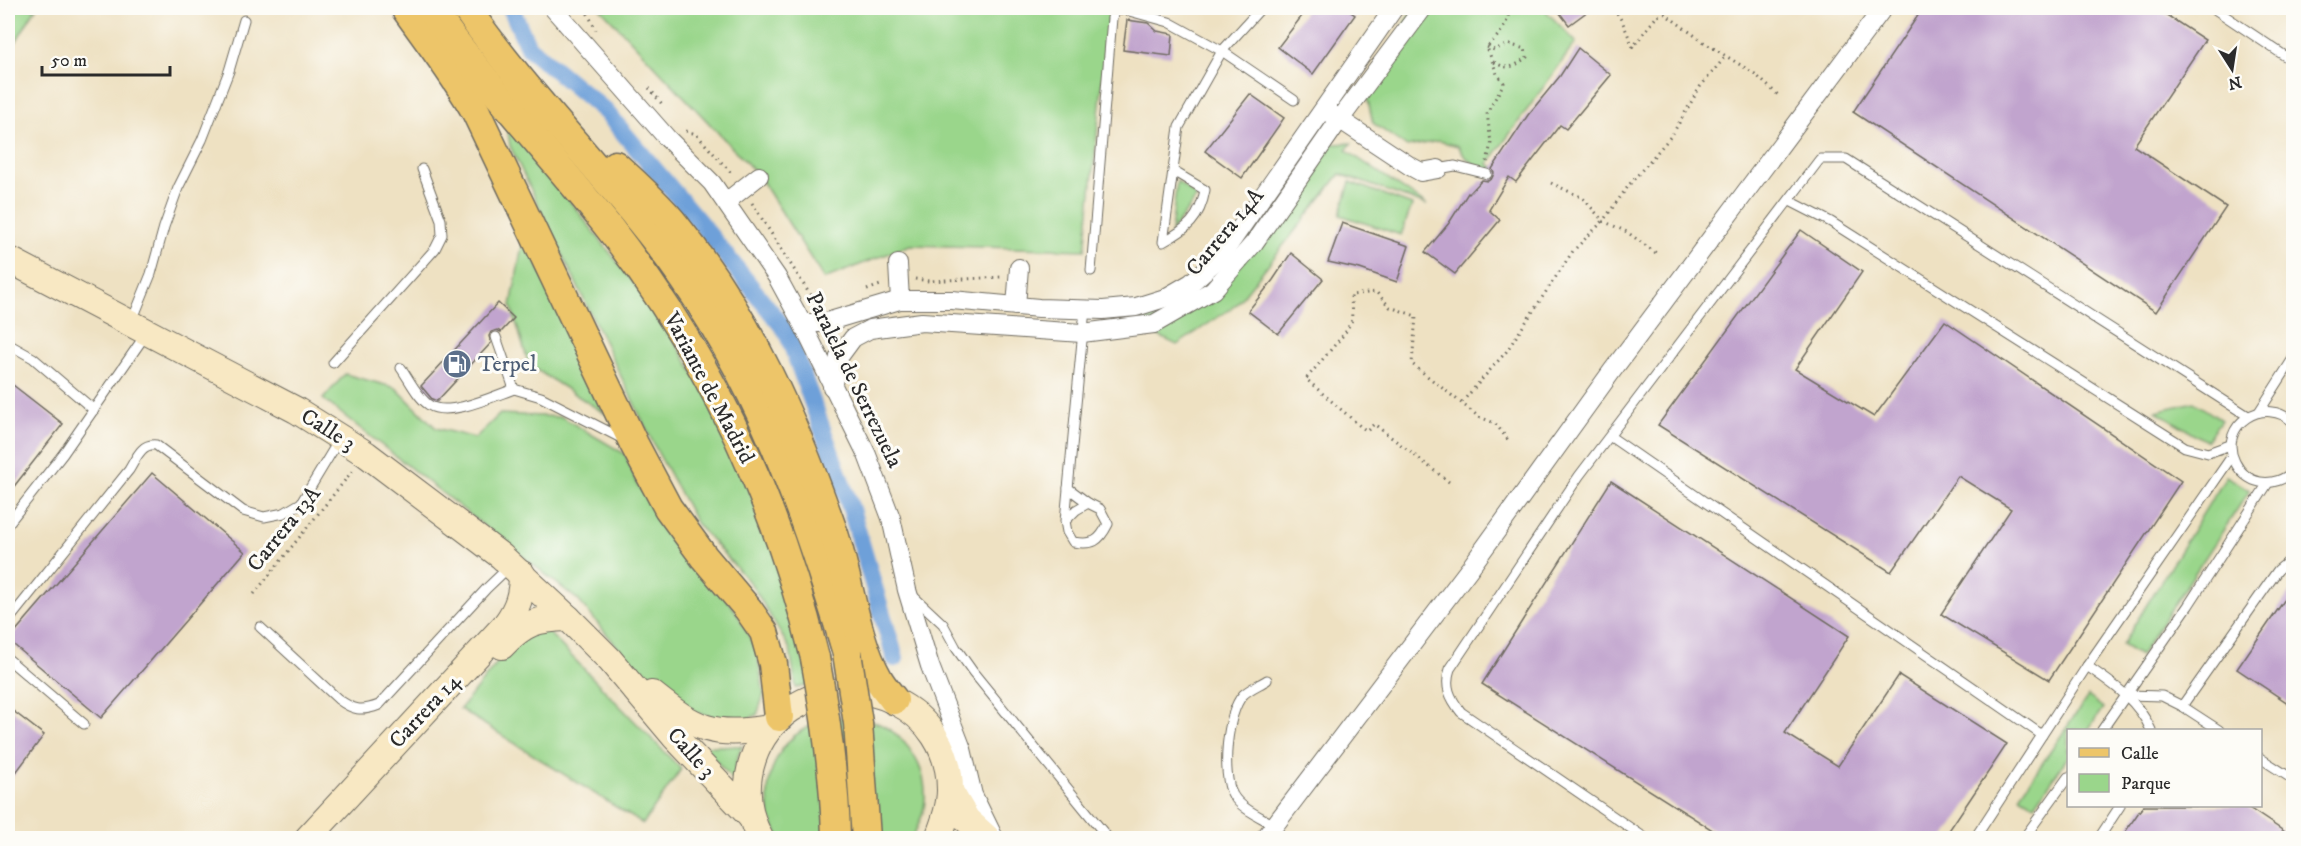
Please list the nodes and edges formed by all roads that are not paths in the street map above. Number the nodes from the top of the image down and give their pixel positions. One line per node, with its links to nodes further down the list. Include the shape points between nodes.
1 (405, 8): 47 (main road, via 476,112)
2 (430, 8): 85 (main road, Variante de Madrid, bridge, via 492,89 609,228 681,328 741,441 785,548 815,658 832,771)
3 (466, 8): 15 (main road, Variante de Madrid)
4 (553, 8): 23 (street, Paralela de Serrezuela)
5 (1261, 8): 11 (lane)
6 (1394, 8): 14 (street, Carrera 14A)
7 (1422, 8): 16 (street, Carrera 14A)
8 (1883, 8): 82 (street)
9 (2213, 8): 12 (lane)
10 (244, 20): 32 (lane, via 202,141 164,227)
11 (1222, 51): 13 (lane); 19 (lane, via 1179,127); 26 (lane, via 1169,22 1122,9 1113,15)
12 (2294, 62)
13 (1294, 100)
14 (1324, 109): 16 (street); 30 (street, Carrera 14A, via 1221,256 1191,284 1136,307)
15 (552, 116): 67 (main road, via 608,157 675,225 736,312 791,422 840,551 866,651 878,680); 86 (main road, Variante de Madrid, bridge, via 633,211 710,317 790,479 847,653 858,723)
16 (1340, 119): 18 (street, via 1415,169); 33 (street, Carrera 14A, via 1254,243 1213,290 1154,324)
17 (422, 169): 37 (lane, via 441,220 442,235 435,249)
18 (1438, 169): 20 (lane, via 1455,166)
19 (1173, 171): 19 (lane, via 1166,222 1163,242 1185,230 1203,204 1205,190)
20 (1487, 174)
21 (759, 176): 23 (street)
22 (1790, 201): 43 (lane, via 1820,159 1846,159); 45 (lane); 48 (lane, via 1831,222 2185,447 2208,453)
23 (726, 202): 31 (street, Paralela de Serrezuela, via 777,277)
24 (8, 259): 32 (main road, Calle 3)
25 (898, 271): 28 (street)
26 (1091, 271)
27 (1019, 272): 29 (street)
28 (900, 300): 29 (street, Carrera 14A); 31 (street, Carrera 14A, via 823,323)
29 (1016, 306): 30 (street, Carrera 14A)
30 (1084, 309): 33 (lane)
31 (802, 324): 39 (street, Paralela de Serrezuela)
32 (139, 328): 41 (lane); 46 (main road, Calle 3, via 296,410)
33 (1082, 333): 39 (street, Carrera 14A, via 922,322 870,329 853,338 838,357); 52 (lane)
34 (496, 337): 40 (lane)
35 (8, 344): 41 (lane, via 33,358)
36 (2294, 357): 42 (lane)
37 (333, 363)
38 (401, 368): 40 (lane, via 430,406 451,410)
39 (832, 387): 58 (street, Paralela de Serrezuela, via 867,455 891,518)
40 (514, 389): 47 (lane, via 541,397)
41 (94, 410): 55 (lane)
42 (2259, 411): 43 (lane); 44 (lane, via 2282,414)
43 (2248, 416): 48 (lane, via 2239,424)
44 (2294, 423)
45 (1611, 437): 74 (lane); 91 (lane, via 1579,476 1446,679 1448,692 1461,711)
46 (340, 438): 57 (main road, Calle 3); 60 (lane, via 301,503 284,513 264,517 243,511 156,445 143,447 129,470)
47 (634, 444): 69 (main road, via 668,508 764,633 773,664)
48 (2230, 445): 49 (lane)
49 (2232, 456): 51 (lane, via 2246,476); 64 (lane)
50 (2294, 470): 51 (lane)
51 (2268, 483): 66 (lane)
52 (1068, 488): 53 (lane); 54 (lane)
53 (1088, 503): 54 (lane); 54 (lane, via 1100,508 1108,524 1101,537 1088,544 1073,542)
54 (1065, 521)
55 (8, 524)
56 (2294, 557): 68 (lane, via 2278,570)
57 (517, 570): 59 (main road, Calle 3); 61 (lane, via 487,588 379,705 366,710 350,708 338,699); 79 (main road, Carrera 14, via 519,601 514,613)
58 (907, 590): 89 (street, Paralela de Serrezuela, via 933,675 962,750 972,795); 90 (lane, via 943,624 973,672)
59 (568, 618): 63 (main road, Calle 3); 79 (main road, Carrera 14, via 538,620 515,632)
60 (8, 621)
61 (260, 627)
62 (8, 659): 70 (lane)
63 (610, 660): 69 (main road, Calle 3, via 695,724 717,732 738,733); 81 (main road, Calle 3)
64 (2087, 666): 66 (lane); 74 (lane)
65 (1267, 680): 82 (lane, via 1242,696 1227,746 1226,780 1233,797)
66 (2128, 695): 68 (lane, via 2162,696); 71 (lane); 72 (lane)
67 (894, 700): 69 (main road, via 865,691 834,691 805,700); 78 (main road, via 909,709 933,734 948,770)
68 (2182, 706): 73 (lane)
69 (774, 722): 81 (main road, via 757,748 749,770 747,794)
70 (84, 724)
71 (2103, 729)
72 (2151, 729)
73 (2217, 729)
74 (2042, 735): 92 (lane)
75 (2262, 759): 77 (lane)
76 (2067, 778): 93 (lane)
77 (2294, 780)
78 (950, 791): 87 (main road, via 947,816); 88 (main road, via 967,820)
79 (349, 803): 83 (main road, Carrera 14); 84 (main road, Carrera 14)
80 (2119, 807): 94 (lane)
81 (755, 828)
82 (1270, 832)
83 (308, 838)
84 (326, 838)
85 (836, 838)
86 (866, 838)
87 (938, 838)
88 (987, 838)
89 (994, 838)
90 (1108, 838)
91 (1645, 838)
92 (1975, 838)
93 (2024, 838)
94 (2099, 838)

